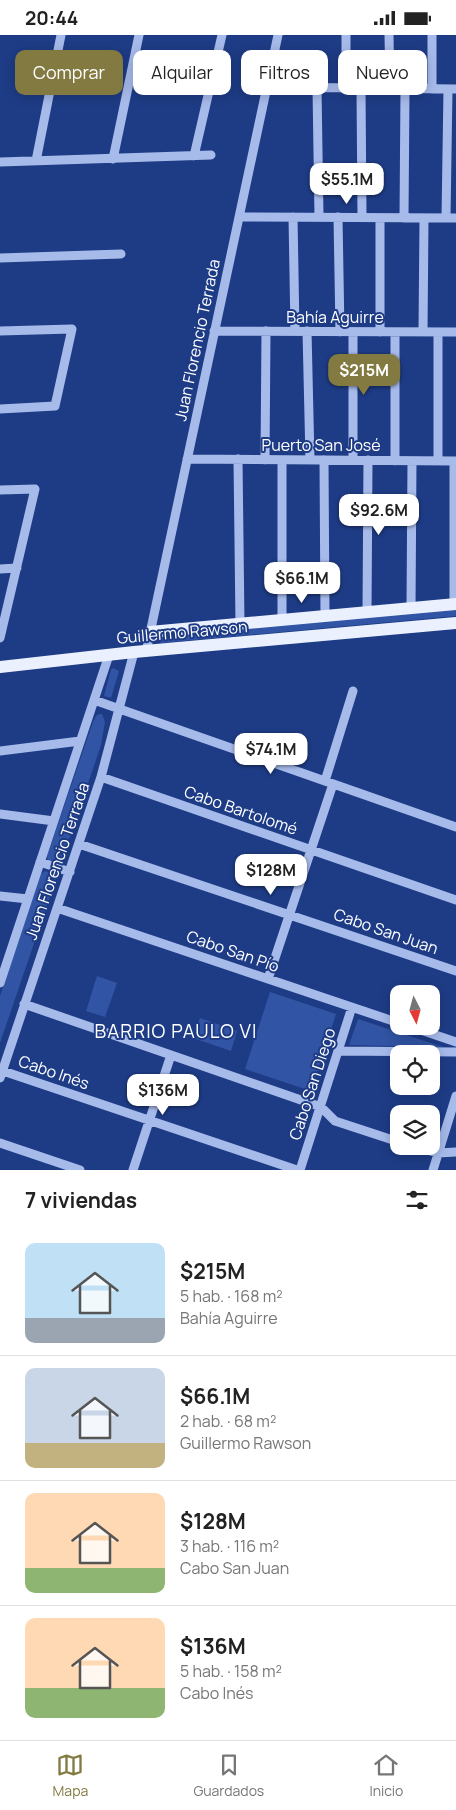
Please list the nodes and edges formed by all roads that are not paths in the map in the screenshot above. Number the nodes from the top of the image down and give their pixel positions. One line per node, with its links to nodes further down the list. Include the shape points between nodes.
1 (61, 35): 21 (street)
2 (139, 35): 20 (street)
3 (222, 35): 19 (street)
4 (278, 35): 8 (street, Juan Florencio Terrada)
5 (346, 35): 9 (street)
6 (389, 35): 10 (street)
7 (432, 35): 12 (street)
8 (275, 50)
9 (346, 50)
10 (389, 50)
11 (427, 89): 12 (street)
12 (432, 89): 13 (street)
13 (452, 89): 31 (street)
14 (264, 95): 23 (street, Juan Florencio Terrada)
15 (317, 95): 25 (street)
16 (361, 95): 27 (street)
17 (405, 95): 29 (street)
18 (211, 155): 19 (street)
19 (194, 156): 20 (street)
20 (113, 159): 21 (street)
21 (36, 161): 22 (street)
22 (0, 162)
23 (239, 217): 24 (street); 36 (street, Juan Florencio Terrada)
24 (293, 217): 25 (street); 38 (street)
25 (319, 217): 26 (street)
26 (338, 217): 27 (street); 40 (street)
27 (362, 217): 28 (street)
28 (380, 218): 29 (street); 42 (street)
29 (404, 218): 30 (street)
30 (424, 218): 31 (street); 44 (street)
31 (446, 218): 32 (street)
32 (456, 219)
33 (121, 254): 34 (street)
34 (0, 258)
35 (0, 331): 47 (street, via 72,329 55,406)
36 (214, 331): 37 (street, Bahía Aguirre); 48 (street, Juan Florencio Terrada)
37 (266, 331): 38 (street, Bahía Aguirre); 50 (street)
38 (295, 331): 39 (street, Bahía Aguirre)
39 (306, 331): 40 (street, Bahía Aguirre); 52 (street)
40 (340, 331): 41 (street, Bahía Aguirre)
41 (352, 332): 42 (street, Bahía Aguirre); 54 (street)
42 (380, 332): 43 (street, Bahía Aguirre)
43 (395, 332): 44 (street, Bahía Aguirre); 56 (street)
44 (424, 332): 45 (street, Bahía Aguirre)
45 (438, 332): 46 (street, Bahía Aguirre); 58 (street)
46 (456, 333)
47 (0, 409)
48 (187, 459): 49 (street, Puerto San José); 70 (street, Juan Florencio Terrada)
49 (238, 459): 50 (street, Puerto San José); 69 (street)
50 (265, 460): 51 (street, Puerto San José)
51 (282, 460): 52 (street, Puerto San José); 67 (street)
52 (310, 460): 53 (street, Puerto San José)
53 (324, 460): 54 (street, Puerto San José); 66 (street)
54 (353, 460): 55 (street, Puerto San José)
55 (368, 460): 56 (street, Puerto San José); 65 (street)
56 (395, 461): 57 (street, Puerto San José)
57 (412, 461): 58 (street, Puerto San José); 64 (street)
58 (438, 461): 59 (street, Puerto San José)
59 (455, 461): 63 (street)
60 (0, 490): 61 (street, via 35,489)
61 (17, 568): 62 (street); 71 (street)
62 (0, 569)
63 (455, 604): 64 (main road, Guillermo Rawson)
64 (411, 608): 65 (main road, Guillermo Rawson)
65 (367, 612): 66 (main road, Guillermo Rawson)
66 (325, 616): 67 (main road, Guillermo Rawson)
67 (282, 620): 69 (main road, Guillermo Rawson)
68 (456, 623): 72 (main road, Guillermo Rawson)
69 (240, 624): 70 (main road, Guillermo Rawson)
70 (150, 632): 72 (street, Juan Florencio Terrada)
71 (0, 639)
72 (140, 652): 73 (main road, Guillermo Rawson); 77 (street, Juan Florencio Terrada)
73 (109, 655): 74 (main road, Guillermo Rawson); 76 (street, Juan Florencio Terrada)
74 (0, 667)
75 (353, 691): 81 (street)
76 (94, 700): 77 (street); 78 (street, Juan Florencio Terrada)
77 (118, 709): 80 (street, Juan Florencio Terrada); 81 (street)
78 (80, 741): 79 (street); 83 (street, Juan Florencio Terrada)
79 (0, 751)
80 (101, 777): 85 (street, Juan Florencio Terrada); 86 (street, Cabo Bartolomé)
81 (329, 783): 84 (street); 86 (street)
82 (0, 814): 83 (street)
83 (54, 821): 87 (street, Juan Florencio Terrada)
84 (456, 827)
85 (79, 844): 88 (street, Juan Florencio Terrada); 93 (street, Cabo San Juan)
86 (311, 850): 91 (street, Cabo Bartolomé); 93 (street)
87 (40, 862): 88 (street); 90 (street, Juan Florencio Terrada)
88 (70, 872): 92 (street, Juan Florencio Terrada)
89 (0, 896): 90 (street)
90 (28, 899): 95 (street, Juan Florencio Terrada)
91 (456, 900)
92 (57, 908): 96 (street, Cabo San Pío); 97 (street, Juan Florencio Terrada)
93 (290, 915): 94 (street, Cabo San Juan); 96 (street)
94 (456, 971)
95 (1, 979)
96 (268, 979): 98 (street, Cabo San Pío)
97 (24, 1005): 104 (street); 105 (street, Juan Florencio Terrada)
98 (352, 1007): 99 (street, Cabo San Pío); 102 (street, Cabo San Diego)
99 (390, 1020)
100 (435, 1035): 101 (street)
101 (456, 1042)
102 (338, 1051): 103 (street); 107 (street, Cabo San Diego)
103 (456, 1052)
104 (171, 1055): 107 (street); 108 (street)
105 (1, 1073): 108 (street, Cabo Inés)
106 (456, 1096): 111 (street)
107 (321, 1107): 109 (street, via 335,1121); 117 (street, Cabo San Diego)
108 (150, 1120): 116 (street); 117 (street, Cabo Inés)
109 (390, 1139)
110 (0, 1143): 115 (street)
111 (440, 1147)
112 (456, 1152): 113 (street)
113 (440, 1153)
114 (437, 1155): 118 (street)
115 (80, 1170)
116 (133, 1170)
117 (298, 1170)
118 (432, 1170)

